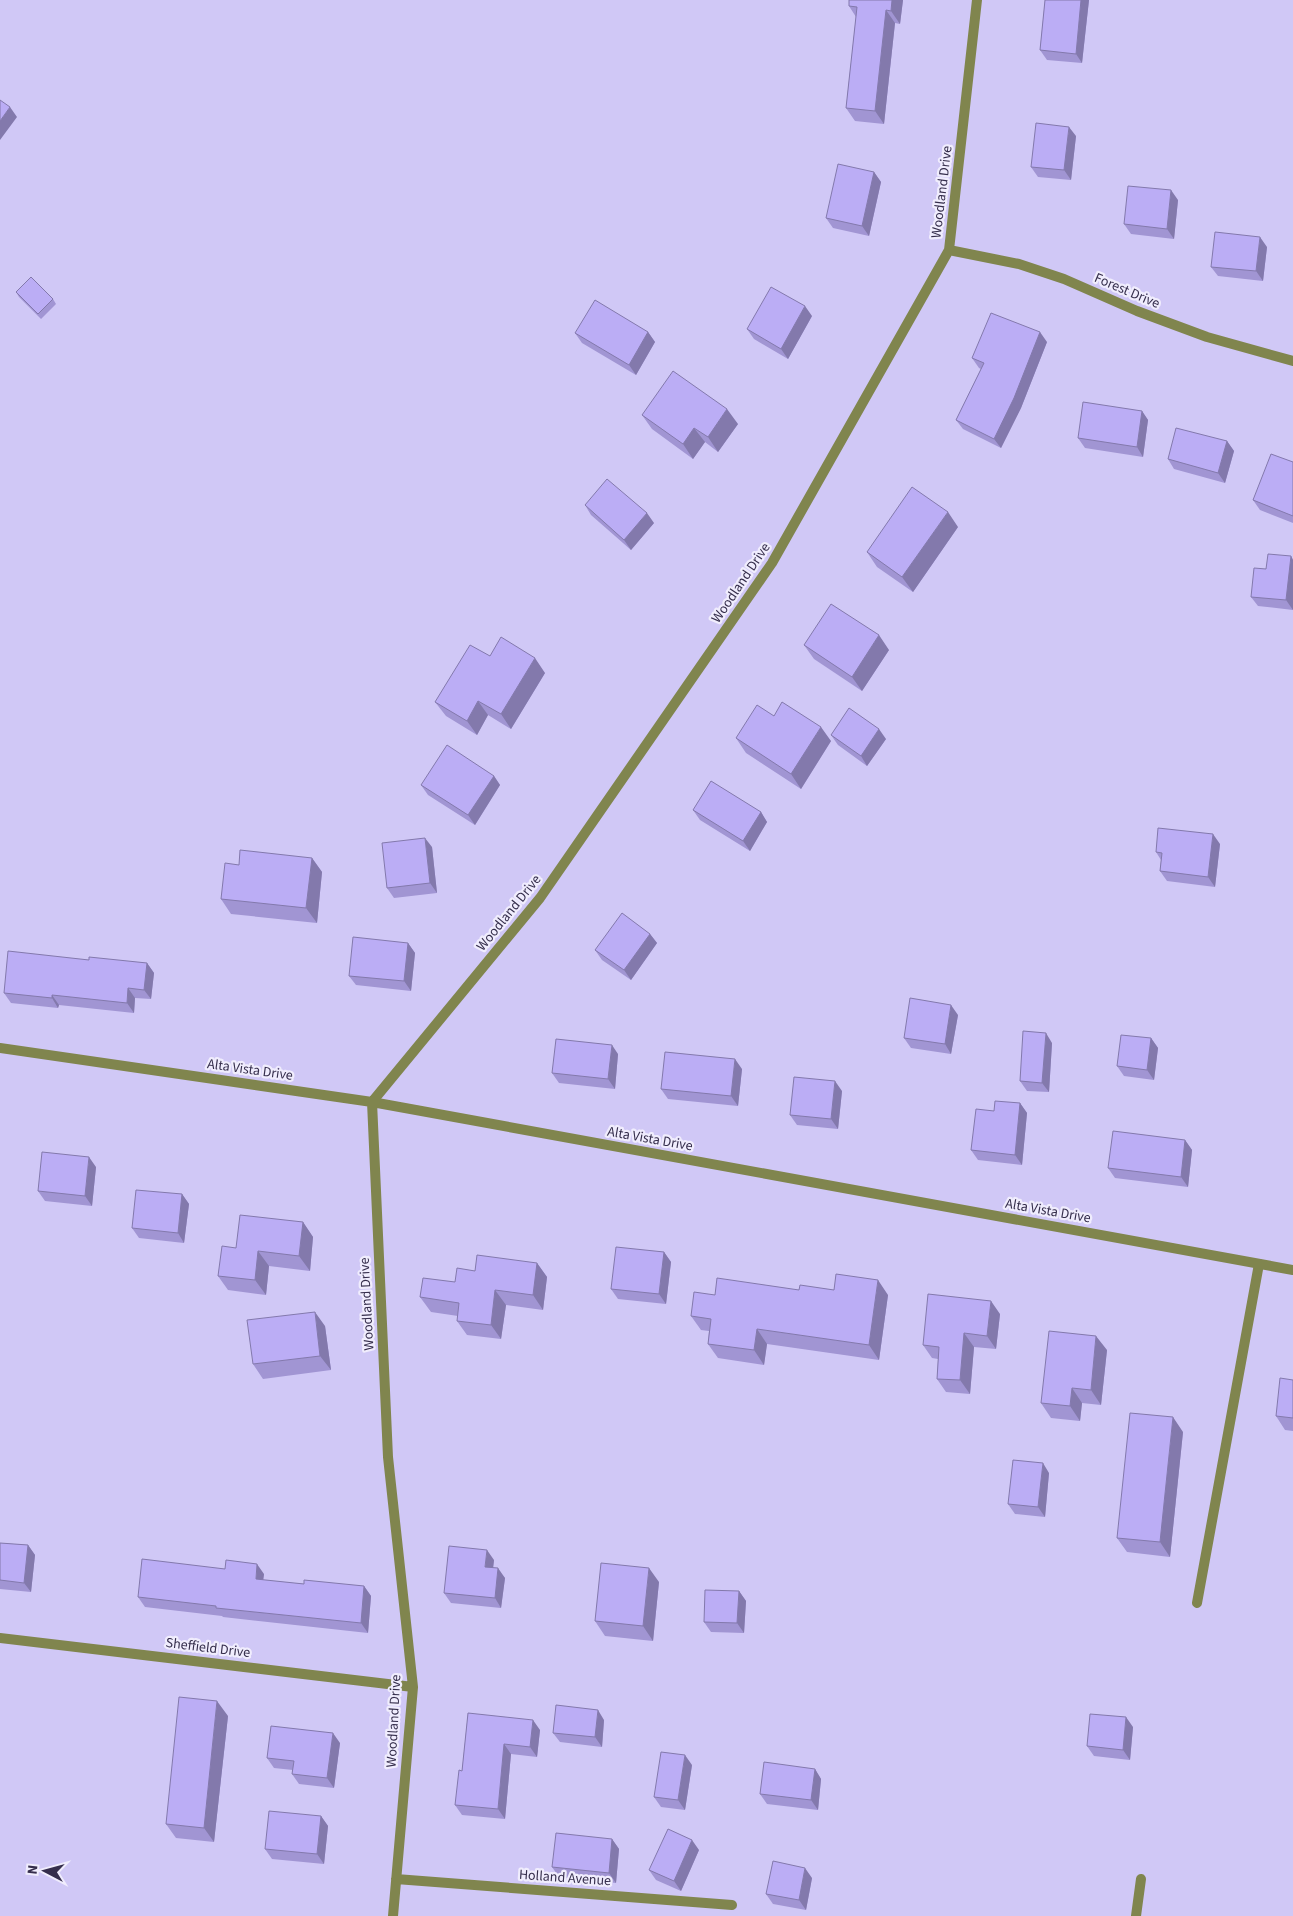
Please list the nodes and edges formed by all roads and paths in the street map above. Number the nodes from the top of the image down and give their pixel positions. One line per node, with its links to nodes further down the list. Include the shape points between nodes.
1 (977, 0): 2 (street, Woodland Drive)
2 (949, 250): 3 (street, Forest Drive, via 1019,264 1064,278 1137,311 1207,337); 5 (street, Woodland Drive, via 772,563 540,898)
3 (1293, 361)
4 (0, 1048): 5 (street, Alta Vista Drive)
5 (372, 1102): 6 (street, Alta Vista Drive); 10 (street, Woodland Drive, via 388,1457)
6 (1259, 1264): 7 (street, Alta Vista Drive); 8 (street)
7 (1293, 1270)
8 (1197, 1603)
9 (0, 1638): 10 (street, Sheffield Drive)
10 (413, 1687): 12 (street, Woodland Drive)
11 (1141, 1878): 15 (street)
12 (396, 1879): 13 (street, Holland Avenue); 14 (street, Woodland Drive)
13 (732, 1905)
14 (393, 1916)
15 (1136, 1916)

